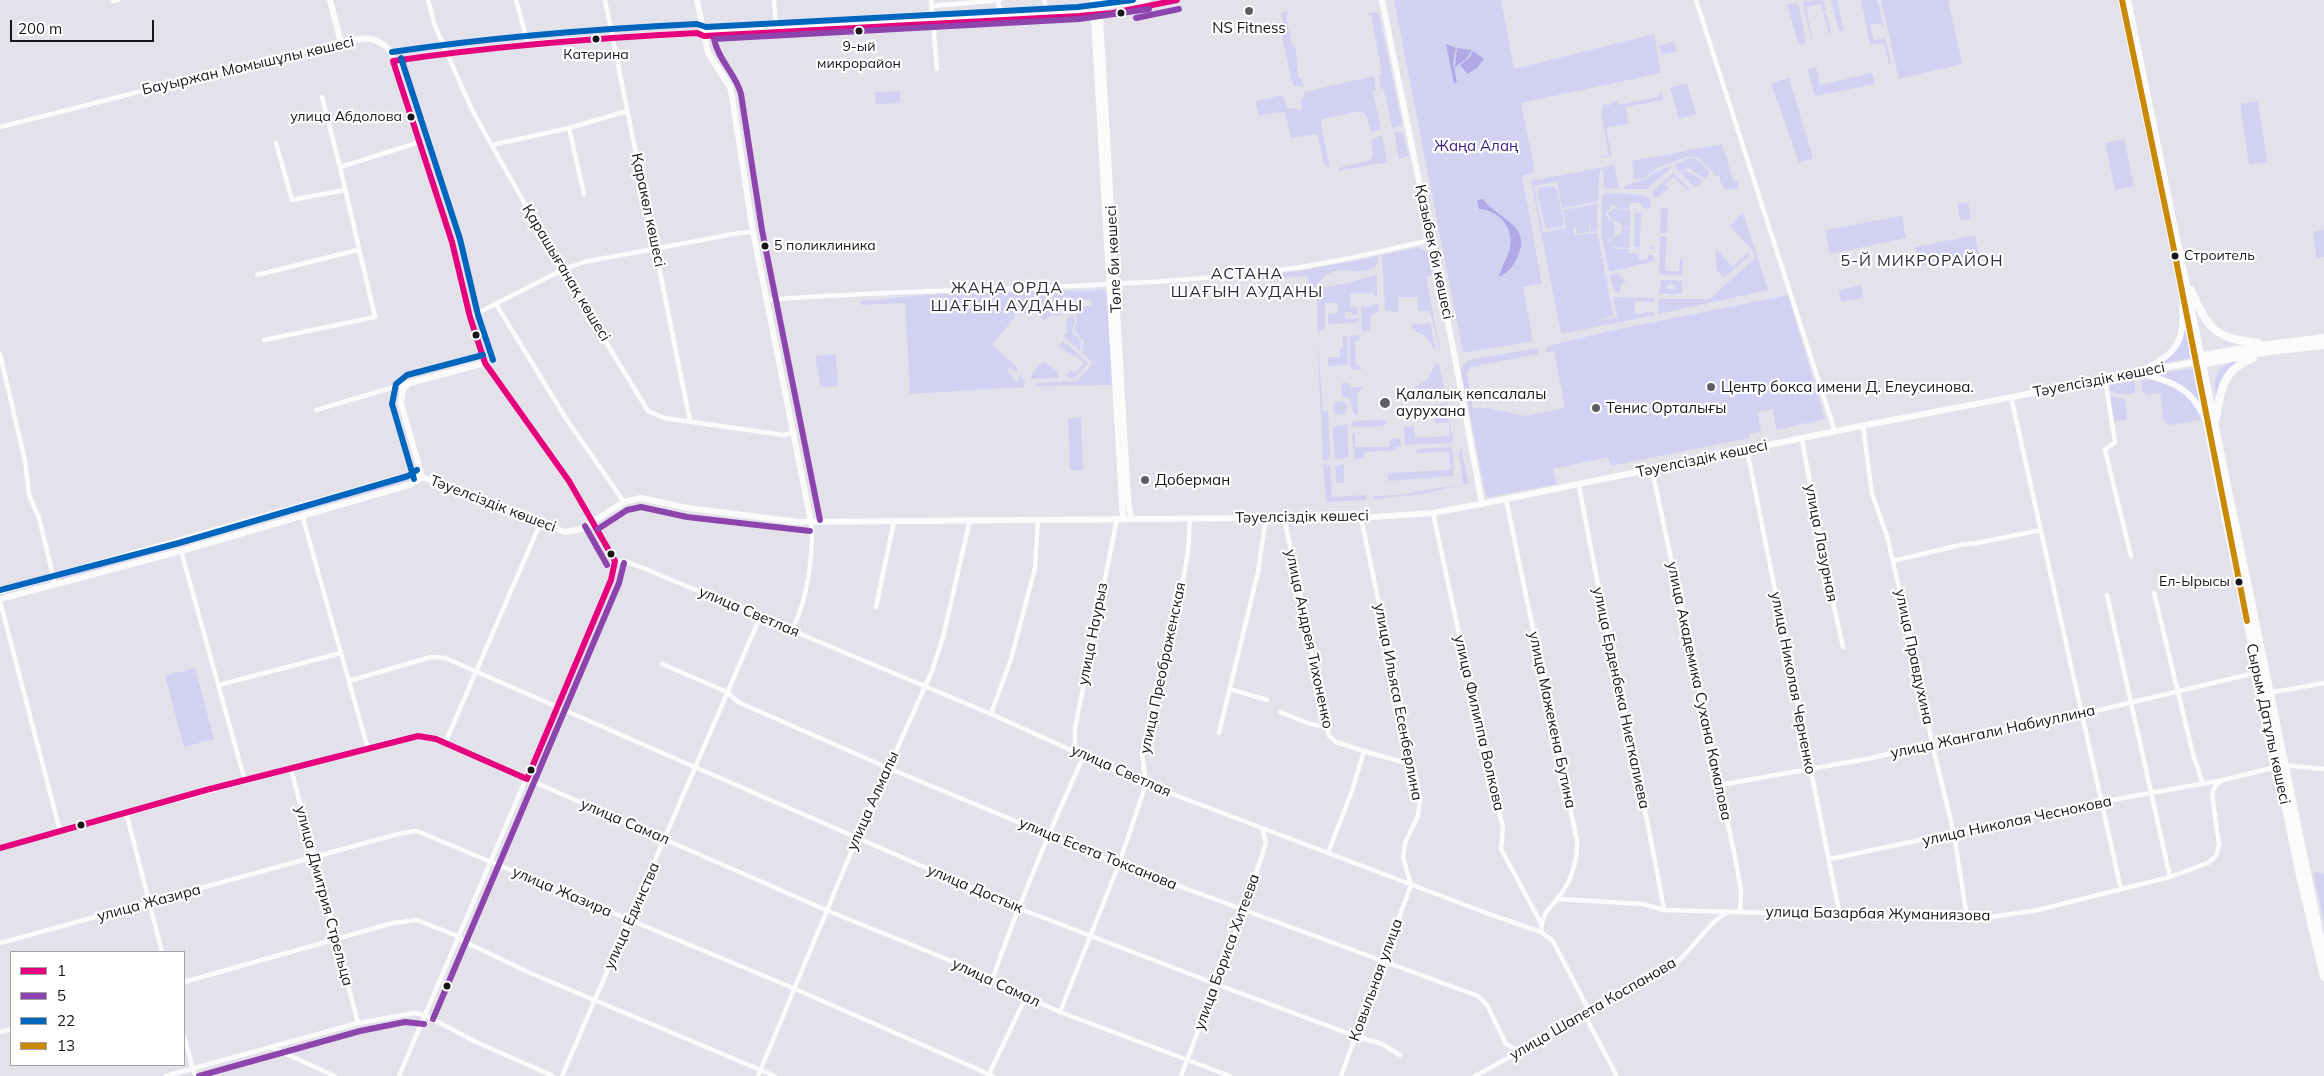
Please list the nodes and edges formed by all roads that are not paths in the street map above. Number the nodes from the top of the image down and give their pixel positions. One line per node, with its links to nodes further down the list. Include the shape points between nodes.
1 (330, 0): 26 (main road)
2 (428, 0): 28 (street, Қарашығанақ көшесі)
3 (516, 0): 27 (street)
4 (605, 0): 25 (street, Қаракөл көшесі)
5 (697, 0): 24 (main road)
6 (774, 0): 23 (street)
7 (931, 0): 18 (street)
8 (999, 0): 18 (street); 21 (street)
9 (1044, 0): 20 (street)
10 (1093, 0): 19 (main road, Төле би көшесі)
11 (1099, 0): 19 (main road, Төле би көшесі)
12 (1148, 0): 19 (main road)
13 (1177, 0): 19 (main road)
14 (1382, 0): 43 (main road, Қазыбек би көшесі)
15 (1696, 0): 67 (street)
16 (2122, 0): 41 (highway, Сырым Датұлы көшесі)
17 (2127, 0): 41 (highway, Сырым Датұлы көшесі)
18 (932, 6): 22 (street)
19 (1097, 11): 20 (main road); 21 (main road); 49 (main road, Төле би көшесі)
20 (1047, 12): 21 (main road)
21 (998, 18): 22 (main road)
22 (934, 24): 23 (main road); 24 (main road); 30 (street)
23 (776, 27): 24 (main road)
24 (701, 33): 25 (main road); 42 (main road, via 708,54 730,87)
25 (612, 36): 27 (main road); 32 (street, Қаракөл көшесі)
26 (341, 43): 29 (main road, Бауыржан Момышұлы көшесі, via 372,38 380,40); 33 (street, Бауыржан Момышұлы көшесі)
27 (528, 44): 28 (main road)
28 (446, 53): 29 (main road); 37 (street, Қарашығанақ көшесі)
29 (393, 61): 35 (main road)
30 (937, 69)
31 (322, 97): 38 (street)
32 (627, 111): 34 (street); 44 (street, Қаракөл көшесі)
33 (0, 127)
34 (569, 128): 37 (street); 40 (street)
35 (420, 142): 38 (street); 52 (main road, via 452,242)
36 (276, 143): 39 (street, via 292,200)
37 (492, 145): 46 (street, Қарашығанақ көшесі)
38 (340, 167): 39 (street)
39 (345, 190): 45 (street)
40 (584, 194)
41 (2168, 208): 48 (highway, Сырым Датұлы көшесі)
42 (753, 232): 44 (street); 50 (main road)
43 (1431, 240): 49 (street, via 1296,268); 76 (main road, Қазыбек би көшесі)
44 (656, 249): 46 (street, via 584,262); 64 (street, Қаракөл көшесі)
45 (358, 250): 47 (street); 53 (street, via 375,317)
46 (562, 270): 51 (street); 64 (street, Қарашығанақ көшесі, via 648,411 664,418)
47 (257, 275)
48 (2182, 275): 55 (highway, via 2203,317 2218,333); 57 (highway, Сырым Датұлы көшесі); 59 (main road, via 2183,322 2179,341 2169,356)
49 (1113, 284): 50 (street); 81 (main road, Төле би көшесі); 84 (main road, Төле би көшесі)
50 (767, 300): 68 (main road)
51 (496, 304): 52 (street); 75 (street, via 565,418)
52 (470, 317): 58 (main road)
53 (264, 340)
54 (2322, 341): 55 (highway); 55 (highway, via 2308,347)
55 (2269, 348): 57 (highway); 65 (highway, via 2244,361 2228,376)
56 (0, 354): 96 (street, via 25,461 29,495)
57 (2200, 360): 59 (main road, Тәуелсіздік көшесі); 65 (highway, Сырым Датұлы көшесі)
58 (485, 363): 61 (main road); 88 (main road, via 569,481)
59 (2140, 372): 60 (main road, Тәуелсіздік көшесі); 65 (main road, via 2182,389)
60 (2105, 379): 62 (main road, Тәуелсіздік көшесі); 93 (street, via 2115,442 2105,450)
61 (410, 382): 63 (street); 72 (main road, via 403,389 401,403)
62 (2011, 397): 66 (main road, Тәуелсіздік көшесі); 91 (street)
63 (316, 410)
64 (690, 421): 68 (street, Қарашығанақ көшесі, via 784,435)
65 (2212, 422): 109 (highway, Сырым Датұлы көшесі)
66 (1863, 426): 67 (main road, Тәуелсіздік көшесі); 94 (street, улица Правдухина, via 1872,494)
67 (1835, 432): 69 (main road, Тәуелсіздік көшесі)
68 (792, 433): 89 (main road)
69 (1802, 439): 70 (main road, Тәуелсіздік көшесі); 105 (street, улица Лазурная)
70 (1747, 450): 71 (main road, Тәуелсіздік көшесі); 137 (street, улица Николая Черненко)
71 (1652, 470): 73 (main road, Тәуелсіздік көшесі); 144 (street, улица Академика Сухана Камалова)
72 (422, 477): 78 (main road, Тәуелсіздік көшесі, via 412,484); 90 (main road, Тәуелсіздік көшесі, via 479,497); 96 (main road, Тәуелсіздік көшесі, via 410,475)
73 (1579, 485): 74 (main road, Тәуелсіздік көшесі); 168 (street, улица Ерденбека Ниеткалиева)
74 (1506, 499): 76 (main road, Тәуелсіздік көшесі); 163 (street, улица Мажекена Бутина, via 1578,841 1576,860)
75 (624, 502): 88 (main road, Тәуелсіздік көшесі); 89 (main road, Тәуелсіздік көшесі, via 649,499 688,508)
76 (1482, 504): 77 (main road, Тәуелсіздік көшесі)
77 (1433, 513): 82 (main road, Тәуелсіздік көшесі); 174 (street, улица Филиппа Волкова, via 1503,827 1501,849)
78 (302, 515): 92 (main road, Тәуелсіздік көшесі); 106 (street)
79 (1266, 517): 80 (main road, Тәуелсіздік көшесі); 85 (main road, Тәуелсіздік көшесі); 114 (street, via 1258,572)
80 (1284, 517): 82 (main road, Тәуелсіздік көшесі); 124 (street, улица Андрея Тихоненко)
81 (1131, 518): 84 (main road, Тәуелсіздік көшесі); 85 (main road, Тәуелсіздік көшесі)
82 (1361, 518): 132 (street, улица Ильяса Есенберлина)
83 (1038, 519): 84 (main road, Тәуелсіздік көшесі); 86 (main road, Тәуелсіздік көшесі); 122 (street, via 1035,568 1011,659)
84 (1120, 519): 129 (street, улица Наурыз, via 1075,728)
85 (1190, 519): 142 (street, улица Преображенская, via 1180,598 1142,754)
86 (970, 520): 87 (main road, Тәуелсіздік көшесі); 113 (street, улица Алмалы, via 943,637)
87 (894, 521): 89 (main road, Тәуелсіздік көшесі); 102 (street)
88 (593, 522): 90 (main road, Тәуелсіздік көшесі, via 581,529 565,532); 95 (street)
89 (811, 522): 104 (street, via 808,575)
90 (540, 524): 108 (street)
91 (2041, 530): 94 (street); 123 (street)
92 (181, 551): 97 (main road, Тәуелсіздік көшесі); 112 (street)
93 (2131, 556)
94 (1893, 560): 127 (street, улица Правдухина)
95 (616, 561): 103 (street, улица Светлая, via 648,570); 120 (street)
96 (53, 576): 97 (street); 98 (main road, Тәуелсіздік көшесі)
97 (55, 584): 101 (main road, Тәуелсіздік көшесі)
98 (0, 591)
99 (2154, 593): 115 (street)
100 (2107, 595): 119 (street)
101 (0, 600): 149 (street)
102 (876, 607)
103 (760, 617): 104 (street, улица Светлая); 116 (street, улица Единства)
104 (792, 630): 113 (street, улица Светлая)
105 (1843, 646)
106 (341, 653): 110 (street); 112 (street)
107 (662, 664): 116 (street, улица Есета Токсанова)
108 (476, 670): 110 (street, улица Достык, via 445,658 432,657); 120 (street, улица Достык); 126 (street)
109 (2261, 671): 115 (street, улица Жангали Набиуллина); 117 (highway, Сырым Датұлы көшесі)
110 (349, 681): 128 (street)
111 (2324, 683): 117 (street)
112 (219, 685): 141 (street)
113 (925, 688): 122 (street, улица Светлая); 135 (street, улица Алмалы)
114 (1230, 688): 118 (street); 125 (street)
115 (2178, 690): 119 (street, улица Жангали Набиуллина); 143 (street)
116 (727, 692): 134 (street, улица Единства); 135 (street, улица Есета Токсанова, via 738,702)
117 (2266, 694): 133 (highway, Сырым Датұлы көшесі)
118 (1267, 700)
119 (2131, 702): 123 (street, улица Жангали Набиуллина); 145 (street)
120 (557, 707): 134 (street, улица Достык); 139 (street)
121 (1280, 712): 124 (street)
122 (991, 714): 129 (street, улица Светлая)
123 (2083, 714): 127 (street, улица Жангали Набиуллина); 146 (street)
124 (1326, 727): 130 (street, улица Андрея Тихоненко, via 1336,742)
125 (1219, 733)
126 (445, 743): 128 (street, улица Самал, via 418,736); 139 (street, улица Самал)
127 (1932, 743): 137 (street, улица Жангали Набиуллина); 150 (street, улица Правдухина)
128 (368, 748): 136 (street, улица Самал)
129 (1075, 750): 131 (street, улица Светлая)
130 (1364, 751): 132 (street, улица Андрея Тихоненко); 155 (street)
131 (1087, 756): 142 (street, улица Светлая); 151 (street, via 1080,764)
132 (1411, 762): 161 (street, улица Ильяса Есенберлина, via 1420,798 1418,816 1405,843 1403,858)
133 (2281, 766): 138 (street, улица Николая Чеснокова); 140 (street, улица Николая Чеснокова); 181 (highway, Сырым Датұлы көшесі); 183 (highway, Сырым Датұлы көшесі, via 2299,871)
134 (696, 767): 152 (street, улица Достык); 153 (street, улица Единства)
135 (888, 768): 151 (street, улица Есета Токсанова); 152 (street, улица Алмалы)
136 (290, 769): 141 (street, улица Самал); 156 (street, улица Дмитрия Стрельца)
137 (1810, 769): 144 (street, улица Жангали Набиуллина); 157 (street, улица Николая Черненко)
138 (2324, 769)
139 (527, 779): 153 (street, улица Самал); 158 (street)
140 (2223, 780): 143 (street, улица Николая Чеснокова); 160 (street, улица Базарбая Жуманиязова, via 2215,786 2212,798 2219,845 2216,856 2203,866)
141 (245, 781): 147 (street, улица Самал)
142 (1146, 784): 148 (street, улица Светлая); 159 (street, улица Преображенская)
143 (2203, 784): 145 (street, улица Николая Чеснокова)
144 (1720, 785): 170 (street, улица Академика Сухана Камалова, via 1742,891)
145 (2152, 794): 146 (street, улица Николая Чеснокова); 160 (street)
146 (2103, 803): 150 (street, улица Николая Чеснокова); 162 (street)
147 (126, 812): 149 (street, улица Самал); 164 (street)
148 (1262, 828): 155 (street, улица Светлая); 167 (street, улица Бориса Хитеева, via 1266,843)
149 (60, 831): 154 (street, улица Самал)
150 (1954, 834): 157 (street, улица Николая Чеснокова); 172 (street, улица Правдухина)
151 (1048, 836): 159 (street, улица Есета Токсанова); 165 (street)
152 (857, 838): 165 (street, улица Достык); 166 (street, улица Алмалы)
153 (666, 839): 166 (street, улица Самал); 173 (street, улица Единства)
154 (0, 848)
155 (1328, 853): 161 (street, улица Светлая)
156 (313, 857): 158 (street, улица Жазира, via 417,831); 164 (street, улица Жазира); 178 (street, улица Дмитрия Стрельца)
157 (1830, 859): 171 (street, улица Николая Черненко)
158 (492, 863): 173 (street, улица Жазира); 177 (street)
159 (1119, 864): 167 (street, улица Есета Токсанова); 176 (street, улица Преображенская)
160 (2170, 877): 162 (street, улица Базарбая Жуманиязова)
161 (1411, 884): 175 (street, улица Светлая); 182 (street, Ковыльная улица)
162 (2121, 888): 172 (street, улица Базарбая Жуманиязова, via 2038,910)
163 (1558, 899): 168 (street, via 1643,904); 174 (street, улица Мажекена Бутина, via 1547,909)
164 (150, 904): 179 (street, улица Жазира); 180 (street)
165 (1018, 908): 176 (street, улица Достык); 184 (street)
166 (826, 910): 184 (street, улица Самал); 187 (street, улица Алмалы)
167 (1244, 910): 182 (street, улица Есета Токсанова); 186 (street, улица Бориса Хитеева)
168 (1664, 910): 169 (street)
169 (1727, 912): 170 (street, улица Базарбая Жуманиязова); 192 (street, улица Шапета Коспанова, via 1675,964)
170 (1740, 912): 171 (street, улица Базарбая Жуманиязова)
171 (1840, 916): 172 (street, улица Базарбая Жуманиязова)
172 (1967, 918)
173 (629, 920): 187 (street, улица Жазира); 189 (street, улица Единства)
174 (1542, 925): 175 (street, улица Мажекена Бутина)
175 (1541, 932): 192 (street, улица Светлая, via 1553,941 1587,1007)
176 (1090, 936): 186 (street, улица Достык); 190 (street, улица Преображенская)
177 (460, 938): 178 (street, via 417,920); 189 (street); 191 (street)
178 (336, 940): 185 (street); 193 (street, улица Дмитрия Стрельца)
179 (0, 943)
180 (162, 951)
181 (2324, 956)
182 (1382, 961): 194 (street, Ковыльная улица); 197 (street, улица Есета Токсанова, via 1484,999 1506,1044)
183 (2324, 976)
184 (992, 978): 188 (street, улица Самал)
185 (185, 982)
186 (1216, 984): 194 (street, улица Достык); 199 (street, улица Бориса Хитеева)
187 (793, 988): 201 (street, улица Алмалы); 202 (street, улица Жазира)
188 (1026, 997): 190 (street, улица Самал); 202 (street)
189 (594, 1000): 201 (street); 208 (street, улица Единства)
190 (1060, 1012): 199 (street, улица Самал)
191 (425, 1014): 193 (street, via 404,1013); 206 (street); 207 (street, via 474,1041)
192 (1585, 1016): 197 (street, улица Шапета Коспанова); 215 (street, улица Светлая)
193 (358, 1023): 196 (street)
194 (1355, 1036): 198 (street, улица Достык, via 1382,1044); 213 (street, Ковыльная улица)
195 (185, 1040): 200 (street)
196 (272, 1048): 200 (street); 205 (street)
197 (1519, 1051): 214 (street, улица Шапета Коспанова)
198 (1400, 1055)
199 (1187, 1061): 211 (street, улица Бориса Хитеева); 212 (street, улица Самал)
200 (193, 1068): 203 (street); 204 (street)
201 (760, 1070): 209 (street, улица Алмалы); 210 (street)
202 (990, 1075)
203 (166, 1076)
204 (194, 1076)
205 (335, 1076)
206 (399, 1076)
207 (554, 1076)
208 (562, 1076)
209 (758, 1076)
210 (775, 1076)
211 (1181, 1076)
212 (1230, 1076)
213 (1341, 1076)
214 (1475, 1076)
215 (1617, 1076)

